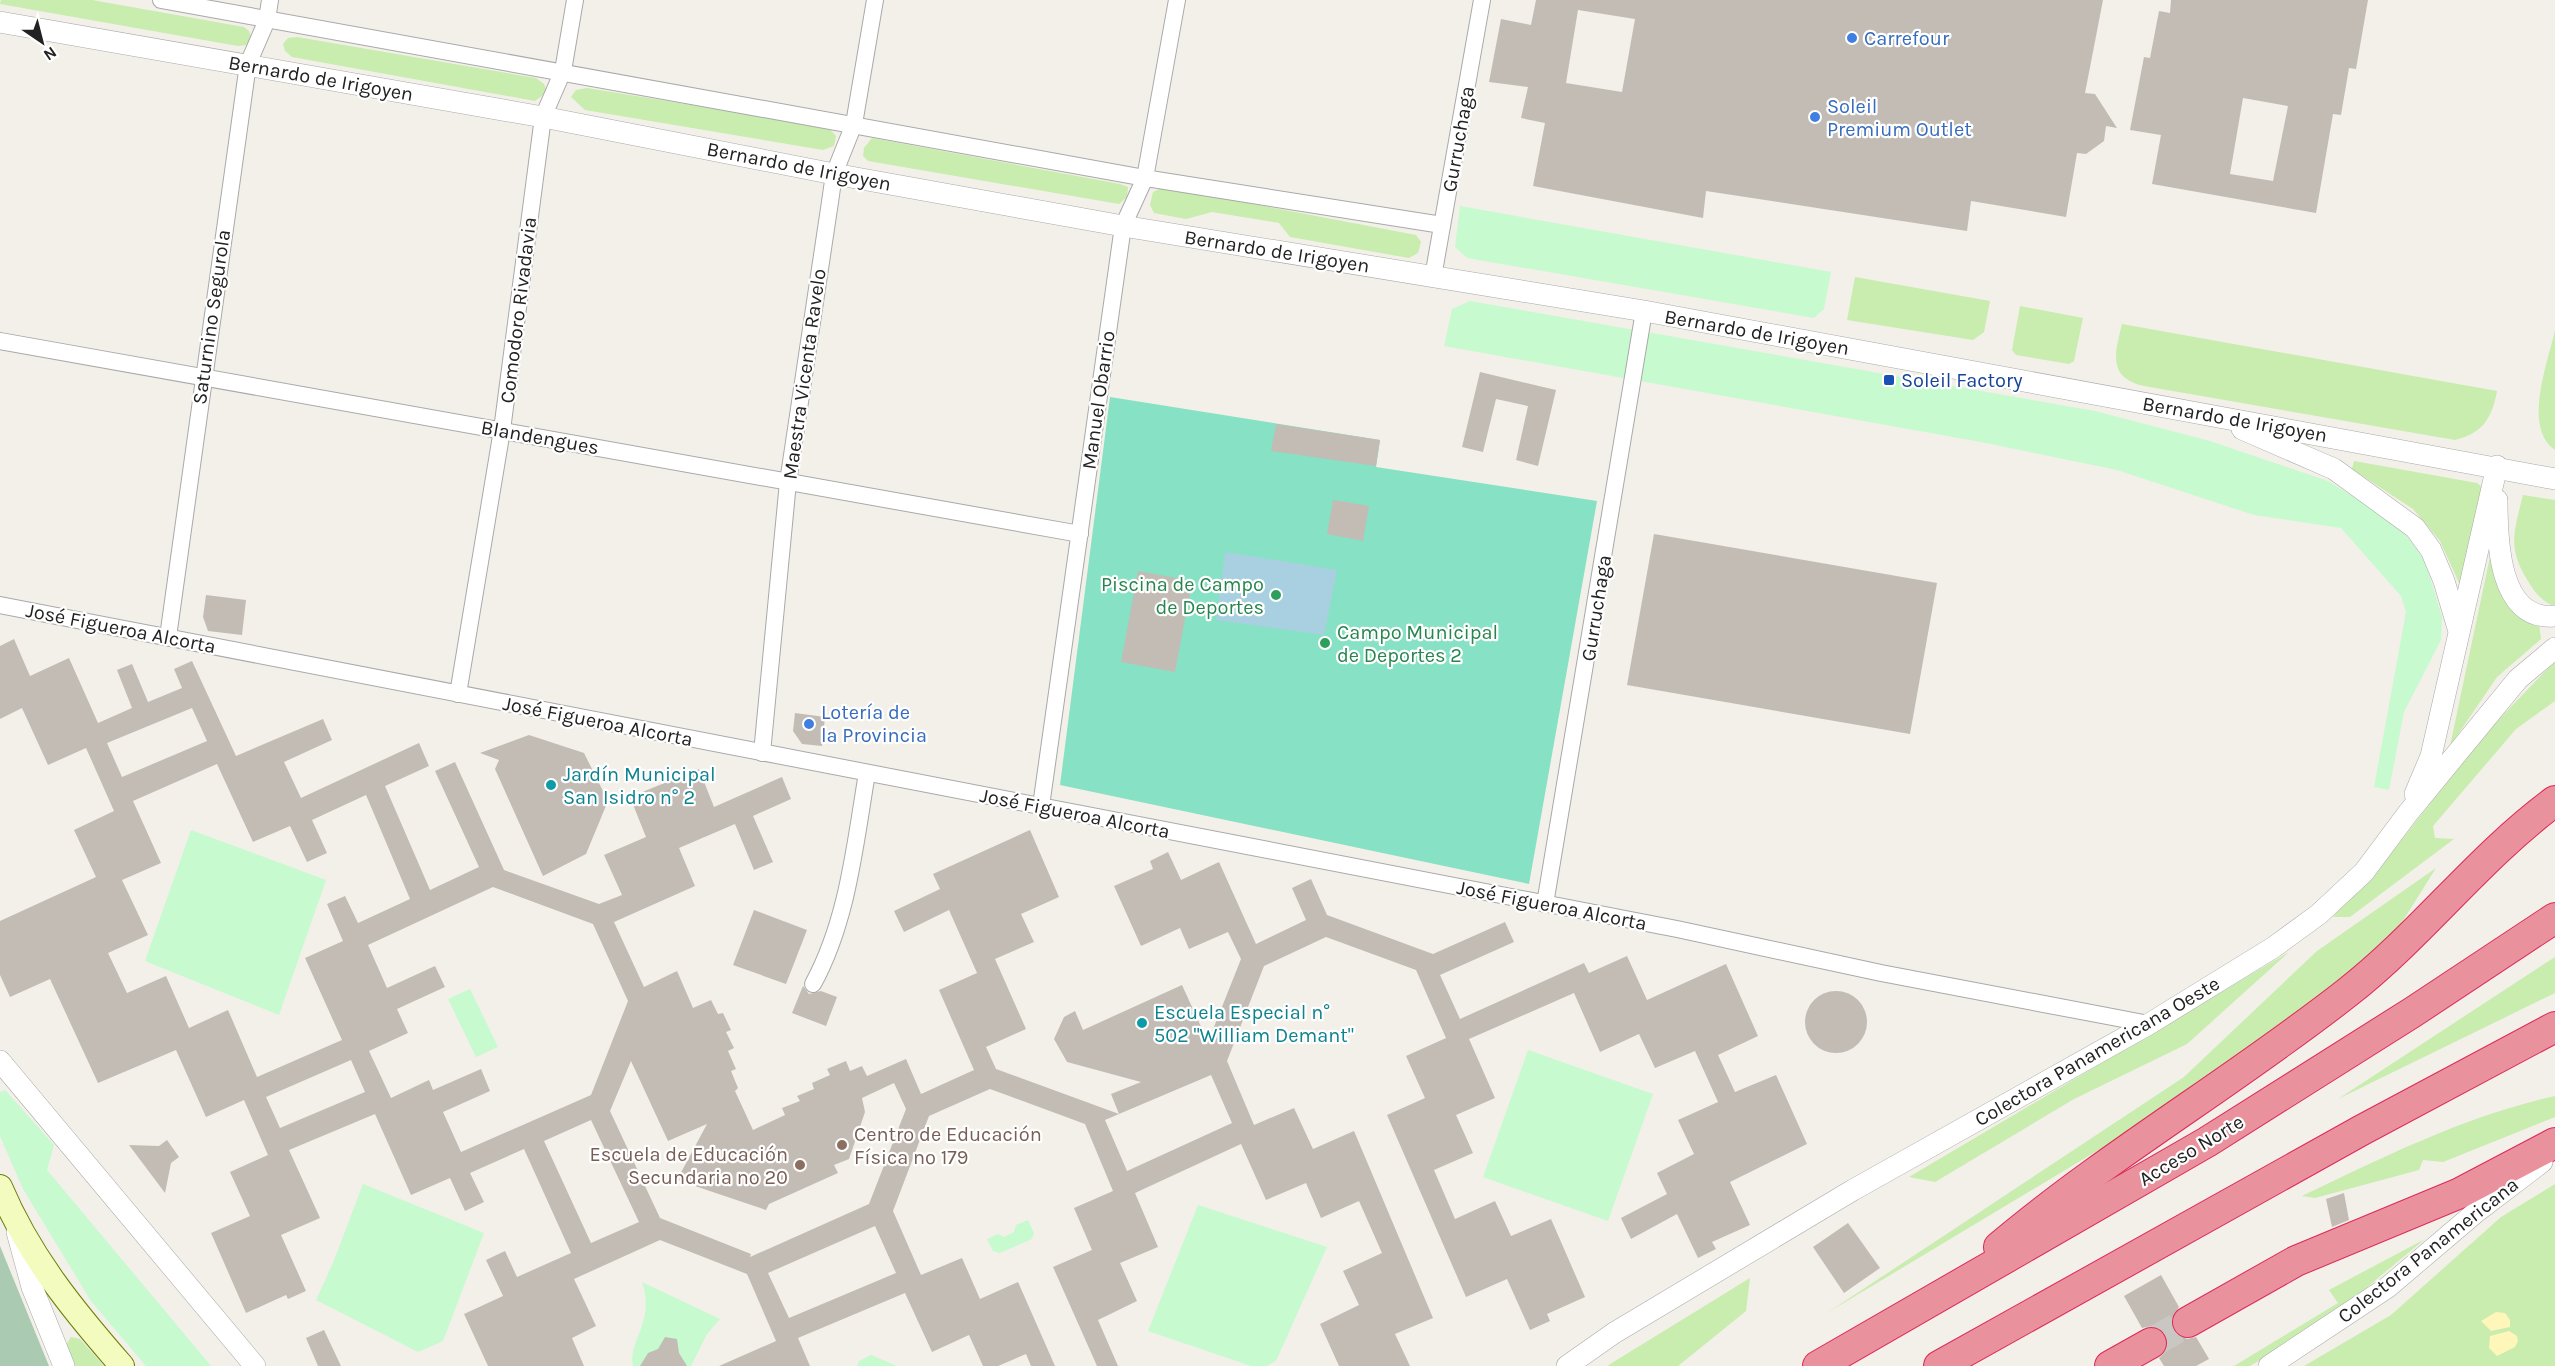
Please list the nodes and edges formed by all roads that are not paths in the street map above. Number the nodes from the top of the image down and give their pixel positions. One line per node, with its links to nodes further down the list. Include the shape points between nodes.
1 (161, 0): 7 (street)
2 (270, 0): 7 (street, Saturnino Segurola)
3 (575, 0): 10 (street, Comodoro Rivadavia)
4 (875, 0): 12 (street, Maestra Vicenta Ravelo)
5 (1177, 0): 14 (street, Manuel Obarrio)
6 (1482, 0): 15 (street, Gurruchaga)
7 (267, 20): 9 (street, Saturnino Segurola); 10 (street)
8 (0, 22): 9 (street, Bernardo de Irigoyen)
9 (248, 64): 11 (street, Bernardo de Irigoyen); 20 (street, Saturnino Segurola)
10 (563, 71): 11 (street, Comodoro Rivadavia); 12 (street)
11 (543, 117): 13 (street, Bernardo de Irigoyen); 22 (street, Comodoro Rivadavia)
12 (854, 124): 13 (street, Maestra Vicenta Ravelo); 14 (street)
13 (834, 174): 16 (street, Bernardo de Irigoyen); 25 (street, Maestra Vicenta Ravelo)
14 (1145, 178): 15 (street); 16 (street, Manuel Obarrio)
15 (1442, 225): 17 (street, Gurruchaga)
16 (1123, 226): 17 (street, Bernardo de Irigoyen); 26 (street, Manuel Obarrio)
17 (1433, 277): 18 (street, Bernardo de Irigoyen)
18 (1644, 311): 21 (street, Bernardo de Irigoyen); 38 (street, Gurruchaga)
19 (0, 341): 20 (street, Blandengues)
20 (203, 376): 22 (street, Blandengues); 30 (street, Saturnino Segurola)
21 (2209, 414): 23 (street, Bernardo de Irigoyen); 29 (street, via 2334,469 2415,528 2431,550)
22 (502, 430): 25 (street, Blandengues); 32 (street, Comodoro Rivadavia)
23 (2497, 466): 24 (street, Bernardo de Irigoyen); 28 (street, via 2498,522 2506,586 2525,607); 29 (street)
24 (2555, 479)
25 (788, 482): 26 (street, Blandengues); 33 (street, Maestra Vicenta Ravelo)
26 (1080, 534): 36 (street, Manuel Obarrio)
27 (0, 605): 30 (street, José Figueroa Alcorta)
28 (2555, 616)
29 (2459, 632): 37 (street, via 2431,756)
30 (168, 637): 32 (street, José Figueroa Alcorta)
31 (2555, 648): 37 (street, Colectora Panamericana Oeste, via 2518,679)
32 (458, 694): 33 (street, José Figueroa Alcorta)
33 (762, 753): 34 (street, José Figueroa Alcorta)
34 (867, 773): 36 (street, José Figueroa Alcorta); 40 (street, via 848,888 829,956)
35 (2555, 801): 48 (highway, via 2523,825 2391,957 2348,992 2220,1088 2041,1212)
36 (1041, 806): 38 (street, José Figueroa Alcorta)
37 (2408, 813): 41 (street, Colectora Panamericana Oeste, via 2364,872 2319,914 2274,947)
38 (1545, 904): 41 (street, José Figueroa Alcorta)
39 (2555, 918): 48 (highway, Acceso Norte, via 2207,1142)
40 (813, 984)
41 (2149, 1024): 50 (street, Colectora Panamericana Oeste, via 1853,1190)
42 (2555, 1027): 58 (highway)
43 (0, 1061): 54 (street)
44 (2555, 1143): 49 (highway, via 2460,1193 2296,1261)
45 (2555, 1152): 60 (street, Colectora Panamericana, via 2388,1287)
46 (0, 1187): 47 (main road)
47 (15, 1222): 52 (street, via 32,1287); 53 (main road, via 50,1279)
48 (1937, 1299): 57 (highway, Acceso Norte)
49 (2188, 1322)
50 (1603, 1341): 55 (street); 56 (street, Colectora Panamericana Oeste)
51 (2151, 1343): 59 (highway)
52 (64, 1366)
53 (122, 1366)
54 (255, 1366)
55 (1552, 1366)
56 (1567, 1366)
57 (1818, 1366)
58 (1939, 1366)
59 (2110, 1366)
60 (2269, 1366)

